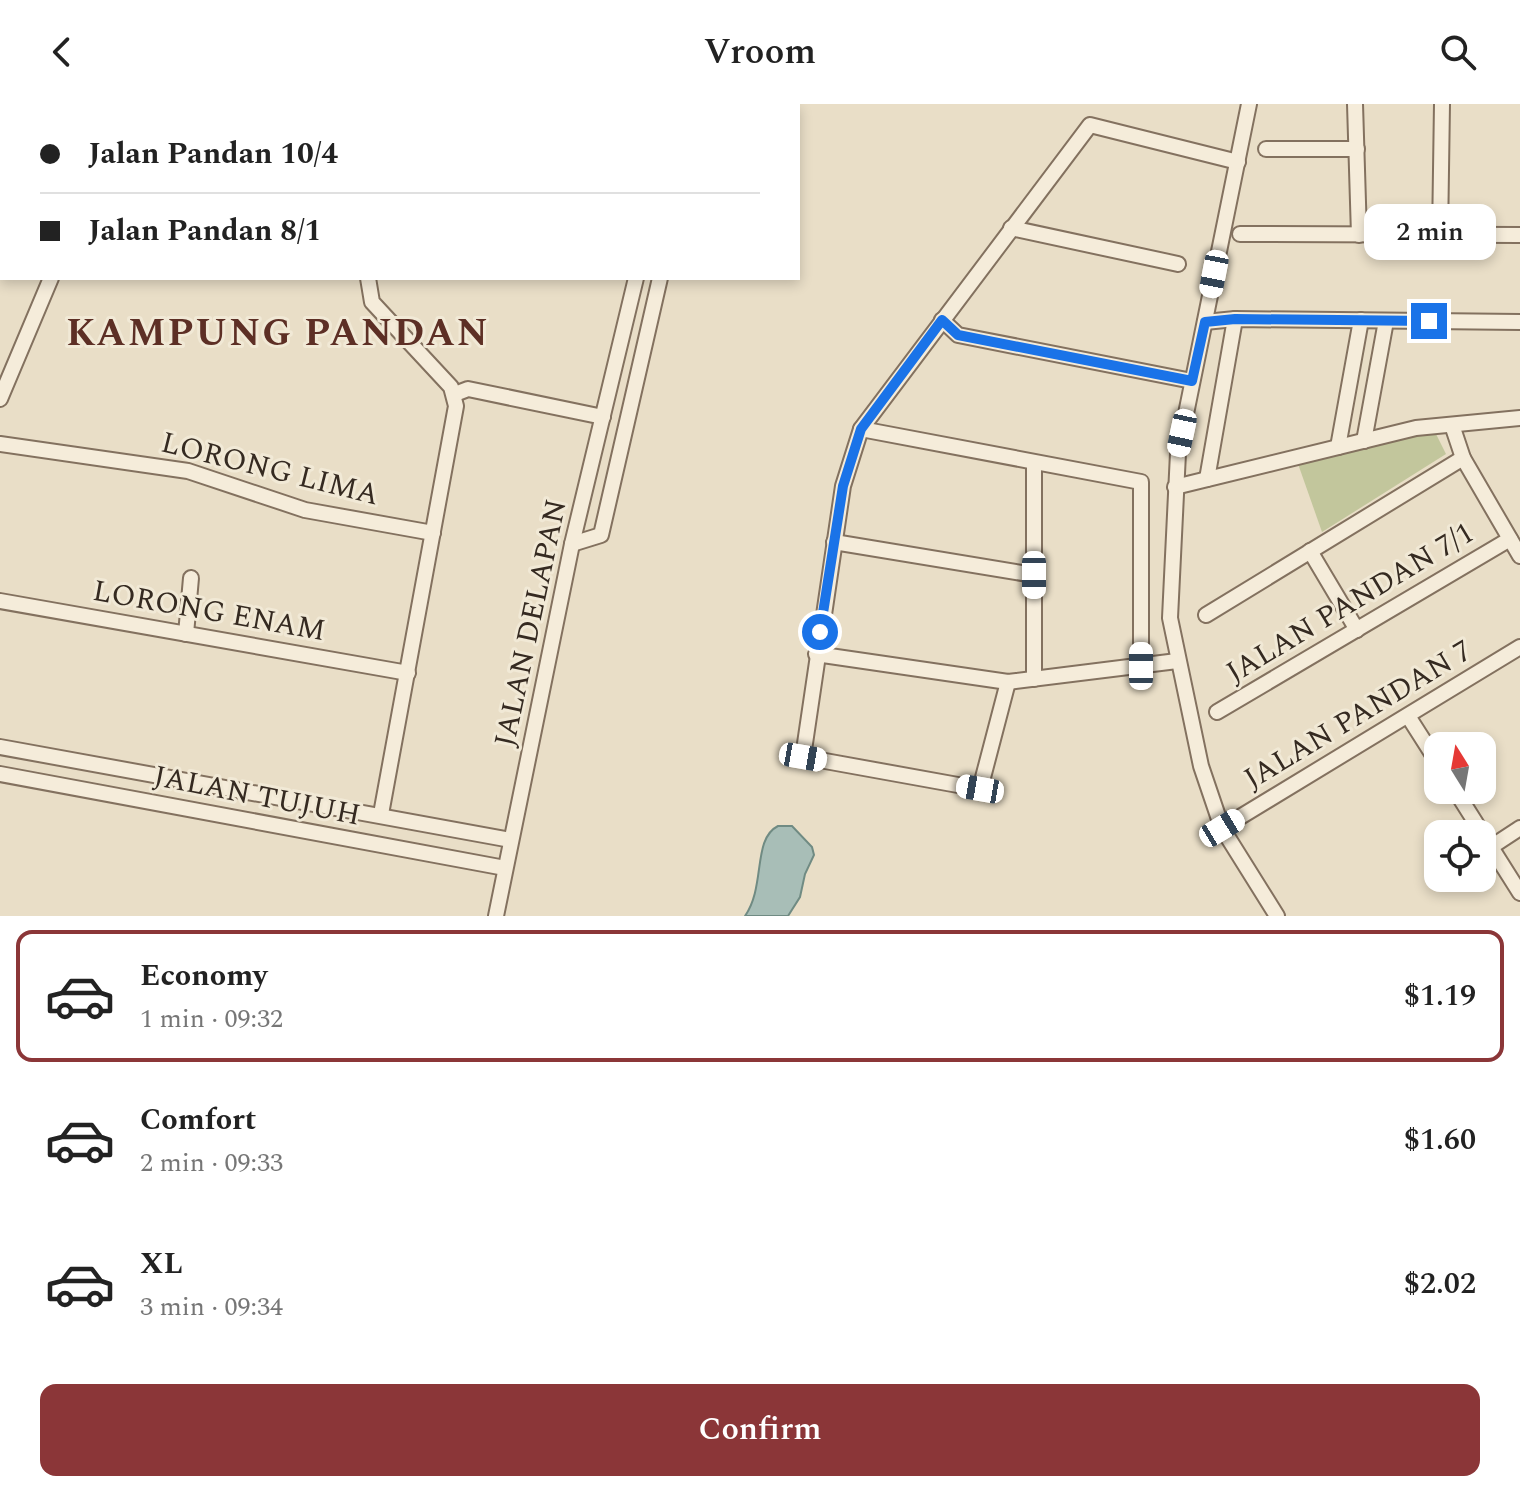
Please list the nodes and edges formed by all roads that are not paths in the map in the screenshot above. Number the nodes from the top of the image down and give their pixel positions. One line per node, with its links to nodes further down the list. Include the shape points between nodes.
1 (1249, 104): 6 (street)
2 (1355, 104): 5 (street)
3 (1442, 104): 11 (street)
4 (1266, 149): 5 (street)
5 (1357, 149): 9 (street)
6 (1238, 162): 7 (street, via 1090,125); 21 (street)
7 (1011, 228): 12 (street); 18 (street)
8 (1240, 234): 9 (street)
9 (1359, 235): 11 (street)
10 (1520, 235): 11 (street)
11 (1440, 236)
12 (1178, 264)
13 (50, 280): 24 (street)
14 (368, 280): 28 (street, via 372,302)
15 (636, 280): 25 (street, JALAN DELAPAN)
16 (660, 280): 27 (street)
17 (1235, 319): 19 (street); 21 (street); 39 (street)
18 (942, 320): 26 (street, via 958,335); 33 (street)
19 (1361, 320): 20 (street); 36 (street)
20 (1386, 321): 22 (street); 34 (street)
21 (1205, 322): 26 (street)
22 (1520, 322)
23 (0, 356): 24 (street)
24 (15, 362): 29 (street)
25 (611, 381): 27 (street); 30 (street, JALAN DELAPAN)
26 (1192, 381): 40 (street)
27 (635, 385): 44 (street, via 601,535)
28 (455, 394): 30 (street, via 468,389); 41 (street)
29 (0, 399)
30 (603, 417): 44 (street, JALAN DELAPAN)
31 (1520, 418): 32 (street)
32 (1452, 425): 34 (street); 37 (street)
33 (861, 429): 38 (street); 43 (street, via 843,486)
34 (1364, 441): 36 (street)
35 (0, 444): 41 (street, LORONG LIMA, via 188,471 305,510)
36 (1338, 447): 39 (street)
37 (1463, 458): 42 (street); 45 (street)
38 (1034, 463): 47 (street); 56 (street, via 1141,482)
39 (1207, 479): 40 (street)
40 (1175, 487): 55 (street, via 1169,575)
41 (433, 533): 57 (street)
42 (1510, 539): 46 (street); 51 (street, JALAN PANDAN 7/1)
43 (834, 542): 47 (street); 54 (street)
44 (572, 544): 68 (street, JALAN DELAPAN)
45 (1310, 551): 50 (street); 51 (street)
46 (1520, 556)
47 (1034, 575): 58 (street)
48 (191, 578): 52 (street)
49 (0, 601): 52 (street, LORONG ENAM)
50 (1206, 615)
51 (1357, 630): 60 (street, JALAN PANDAN 7/1)
52 (186, 634): 57 (street, LORONG ENAM)
53 (1520, 647): 61 (street, JALAN PANDAN 7)
54 (816, 654): 59 (street); 59 (street, via 803,757 980,789)
55 (1177, 661): 56 (street); 66 (street, via 1201,766)
56 (1141, 666): 58 (street)
57 (408, 673): 65 (street)
58 (1034, 679): 59 (street)
59 (1008, 682)
60 (1217, 712)
61 (1408, 716): 62 (street); 66 (street, JALAN PANDAN 7)
62 (1424, 741)
63 (0, 747): 65 (street)
64 (0, 774): 71 (street, JALAN TUJUH)
65 (381, 814): 68 (street)
66 (1222, 828): 74 (street)
67 (1520, 828): 69 (street)
68 (511, 840): 71 (street, JALAN DELAPAN)
69 (1496, 844)
70 (1496, 855): 72 (street)
71 (505, 868): 73 (street, JALAN DELAPAN)
72 (1520, 893)
73 (496, 916)
74 (1277, 916)

